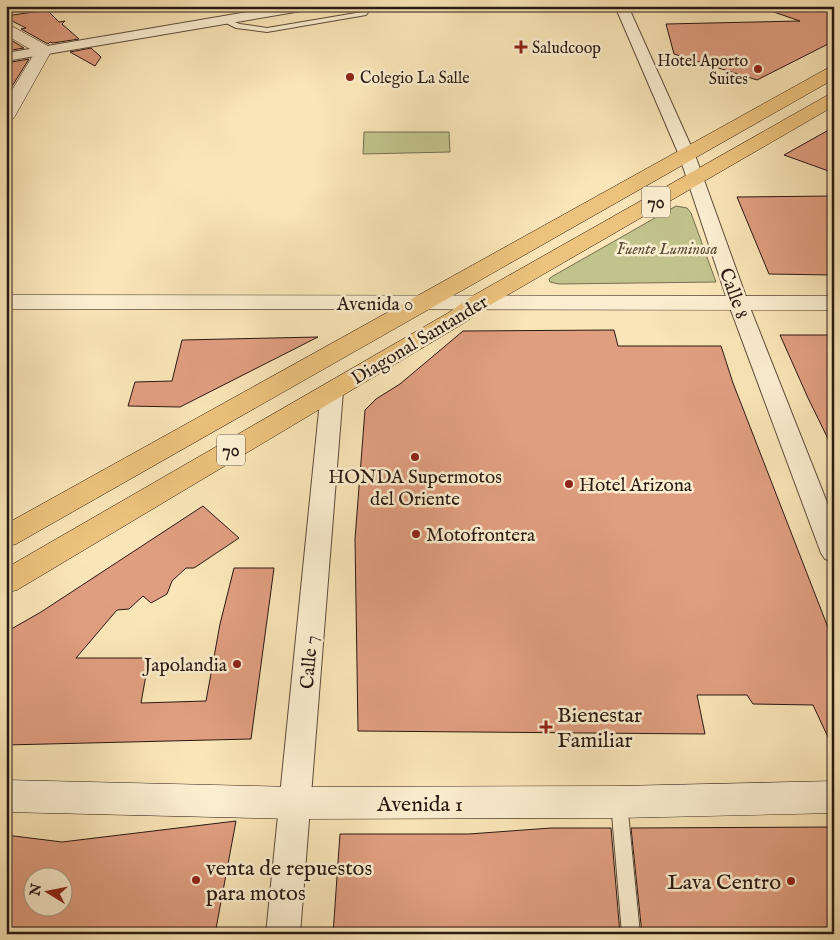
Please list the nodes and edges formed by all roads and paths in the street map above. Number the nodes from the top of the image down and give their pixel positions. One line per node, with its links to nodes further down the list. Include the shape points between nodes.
1 (306, 6): 5 (street)
2 (370, 6): 5 (lane, via 364,14 266,30)
3 (621, 6): 12 (street, Calle 8)
4 (209, 11): 5 (street)
5 (222, 21): 7 (street)
6 (6, 28): 7 (street)
7 (44, 50): 8 (street); 11 (street)
8 (6, 56)
9 (834, 72): 12 (main road, Diagonal Santander / 70)
10 (834, 99): 13 (main road, Diagonal Santander / 70)
11 (6, 116)
12 (687, 154): 13 (street, Calle 8); 15 (main road, Diagonal Santander / 70)
13 (696, 179): 16 (main road, Diagonal Santander / 70); 18 (street, Calle 8)
14 (6, 302): 15 (street, Avenida 0)
15 (421, 303): 16 (street, Avenida 0); 21 (main road, Diagonal Santander / 70)
16 (478, 304): 18 (street, Avenida 0); 20 (main road, Diagonal Santander / 70)
17 (834, 304): 18 (street, Avenida 0)
18 (742, 311): 19 (street, Avenida 0); 20 (street, Avenida 0); 25 (street, Calle 8)
19 (834, 317)
20 (456, 318): 21 (street, Avenida 0); 23 (main road, Diagonal Santander / 70)
21 (394, 319): 22 (street, Avenida 0); 24 (main road, Diagonal Santander / 70)
22 (6, 320)
23 (332, 391): 26 (main road, Diagonal Santander / 70); 30 (street, Calle 7)
24 (6, 537)
25 (834, 553)
26 (6, 582)
27 (6, 796): 30 (street, Avenida 1)
28 (834, 797): 29 (street, Avenida 1)
29 (619, 802): 30 (street, Avenida 1); 32 (lane)
30 (295, 803): 31 (street, Calle 7)
31 (283, 934)
32 (631, 934)

